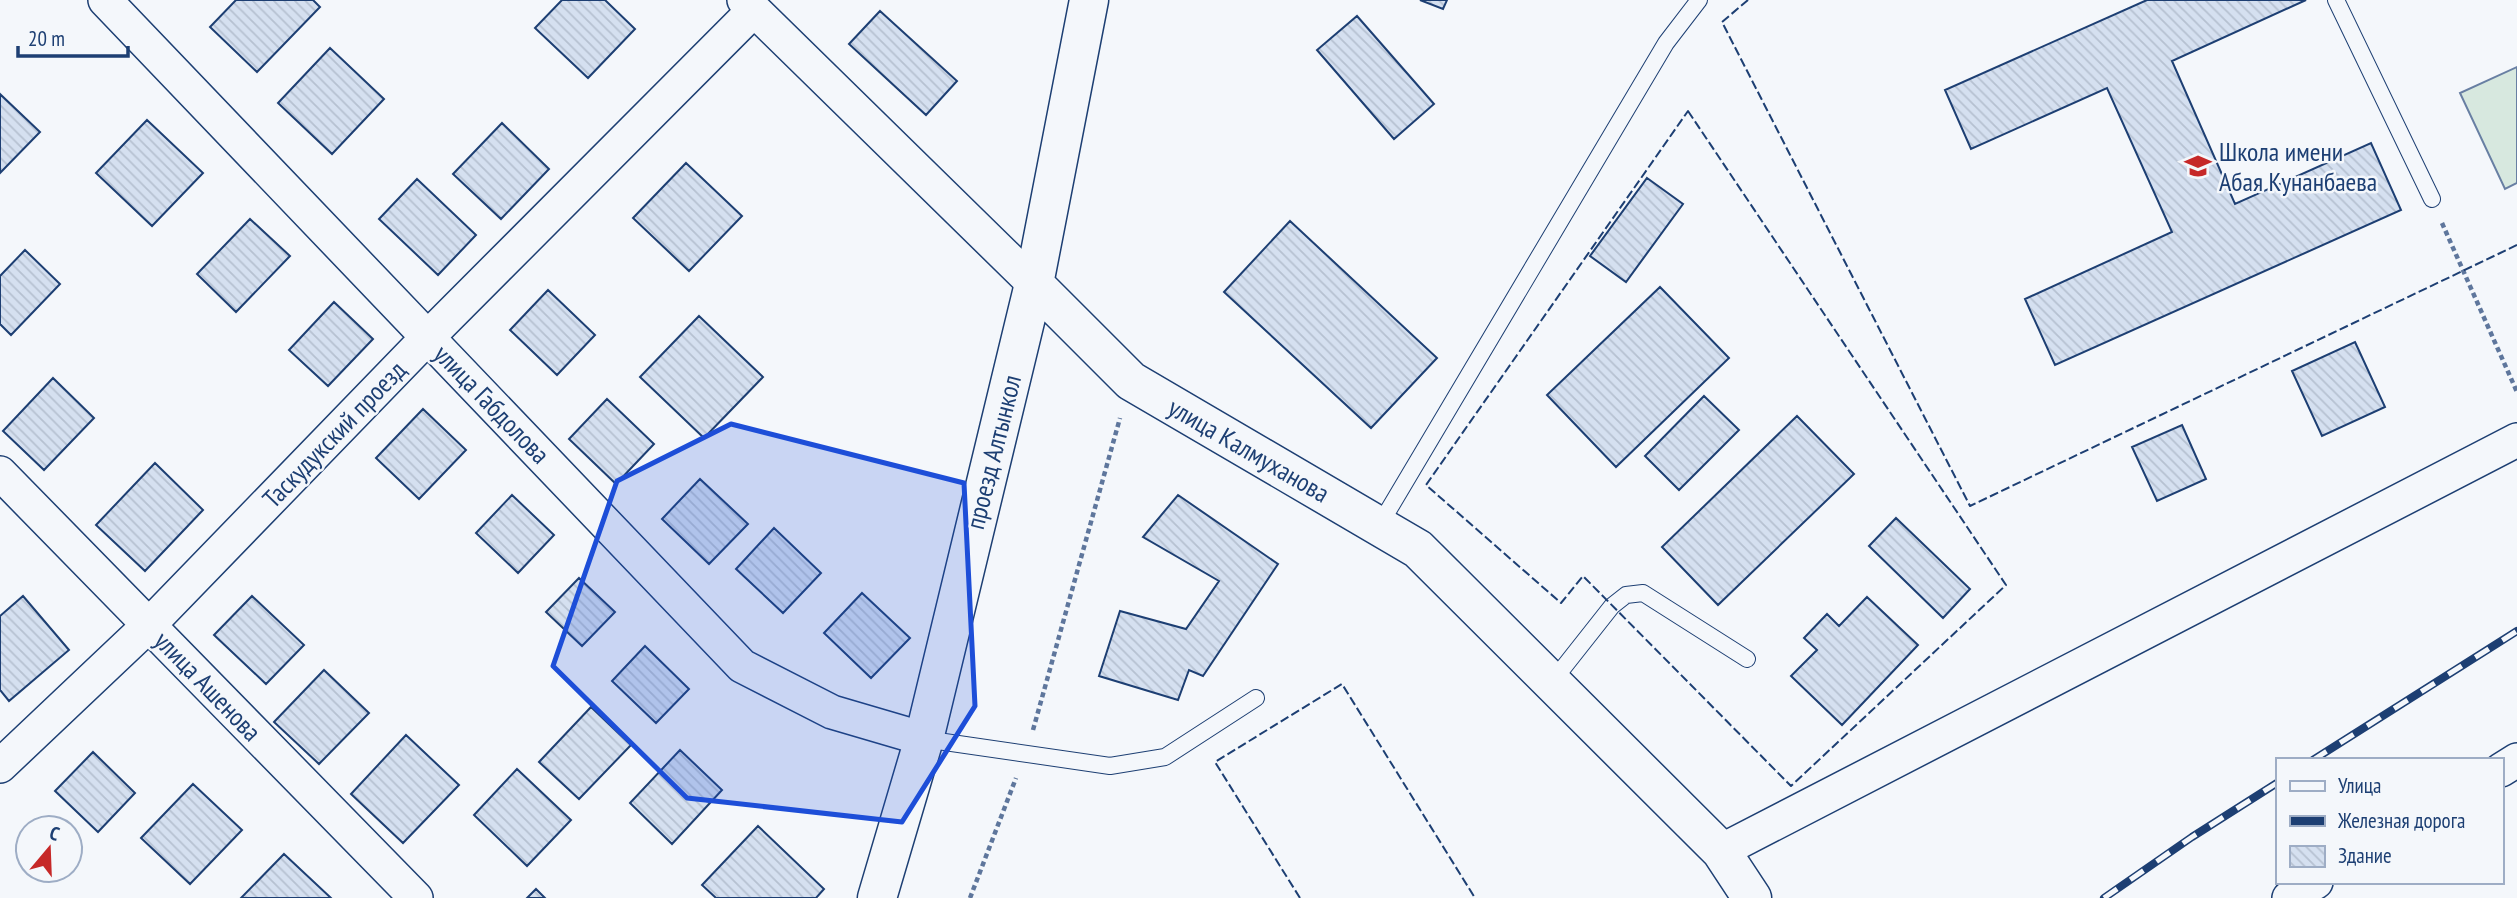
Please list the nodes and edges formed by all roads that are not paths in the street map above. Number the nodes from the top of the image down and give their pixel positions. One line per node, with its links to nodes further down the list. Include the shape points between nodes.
1 (105, 0): 8 (street, улица Габдолова)
2 (1089, 0): 7 (street, проезд Алтынкол)
3 (1699, 0): 11 (lane, via 1666,43)
4 (2336, 0): 6 (lane)
5 (749, 5): 7 (street, улица Калмуханова); 8 (street, Таскудукский проезд)
6 (2432, 199)
7 (1034, 284): 11 (street, улица Калмуханова, via 1131,381); 16 (street, проезд Алтынкол)
8 (428, 337): 12 (street, Таскудукский проезд); 16 (street, улица Габдолова, via 742,666 832,712)
9 (2517, 440): 18 (street)
10 (0, 473): 12 (street, улица Ашенова)
11 (1379, 526): 14 (street, улица Калмуханова, via 1418,549)
12 (149, 625): 17 (street, Таскудукский проезд); 20 (street, улица Ашенова)
13 (1747, 659): 14 (lane, via 1643,593 1626,595 1612,606)
14 (1552, 682): 18 (street, улица Калмуханова)
15 (1256, 698): 16 (lane, via 1165,757 1110,766)
16 (924, 739): 21 (street, проезд Алтынкол)
17 (0, 766)
18 (1721, 851): 22 (street, улица Калмуханова)
19 (2313, 884): 23 (street)
20 (416, 898)
21 (877, 898)
22 (1752, 898)
23 (2289, 898)

